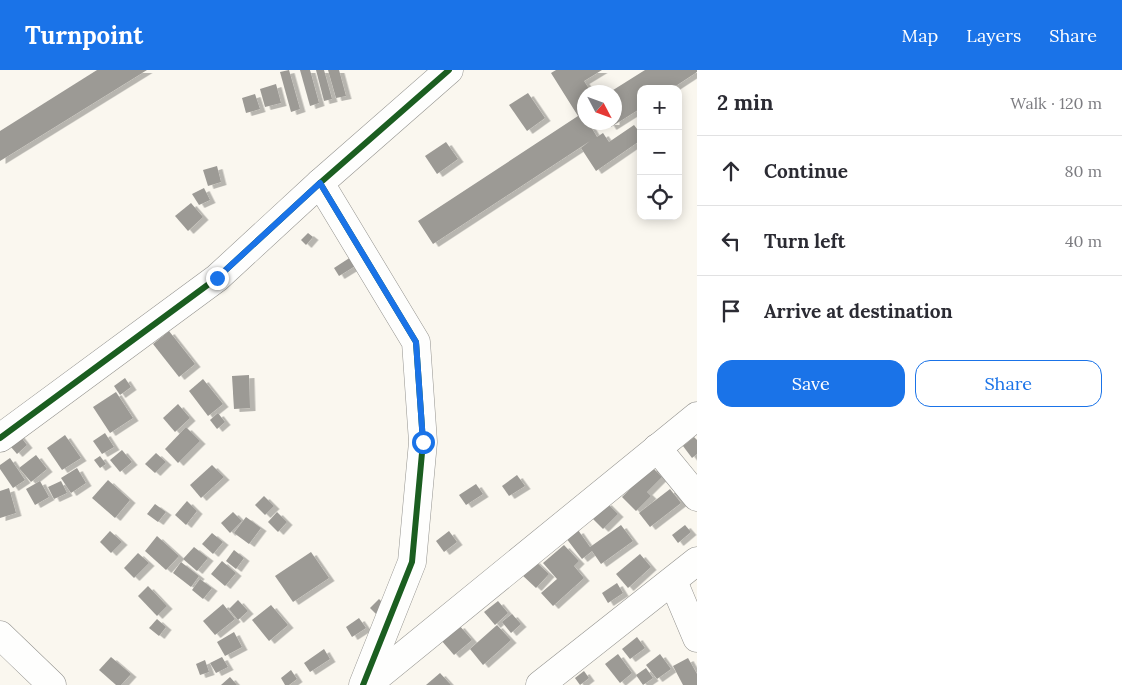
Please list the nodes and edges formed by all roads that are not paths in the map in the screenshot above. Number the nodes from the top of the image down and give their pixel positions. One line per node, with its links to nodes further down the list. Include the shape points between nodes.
1 (449, 70): 2 (street)
2 (320, 183): 4 (street, via 217,278); 12 (street, via 416,342 423,442 412,562)
3 (697, 416): 5 (street)
4 (0, 438)
5 (657, 448): 6 (street); 12 (street)
6 (697, 497)
7 (697, 561): 8 (street)
8 (673, 581): 10 (street); 13 (street)
9 (0, 635): 11 (street)
10 (697, 638)
11 (52, 685)
12 (365, 685)
13 (540, 685)

